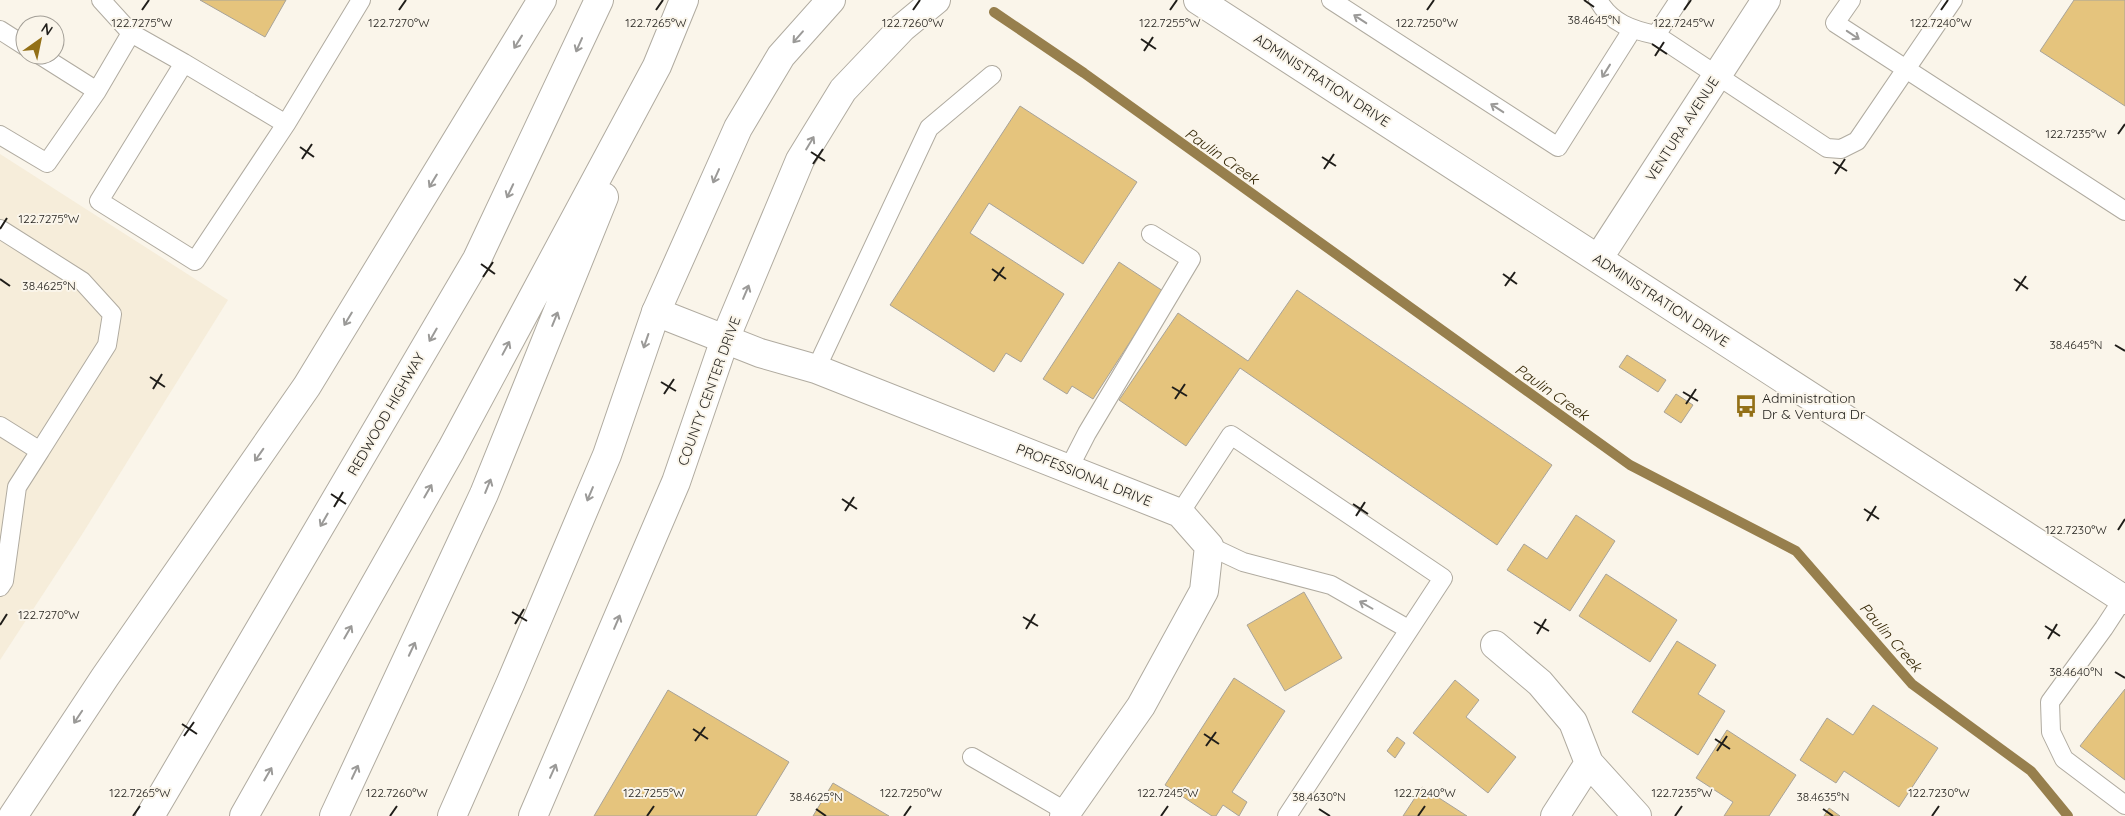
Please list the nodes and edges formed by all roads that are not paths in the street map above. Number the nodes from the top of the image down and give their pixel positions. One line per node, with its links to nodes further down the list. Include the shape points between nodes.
1 (101, 0): 17 (lane)
2 (361, 0): 27 (lane)
3 (542, 0): 49 (main road, one-way to 49, via 307,386 105,676)
4 (599, 0): 50 (main road, REDWOOD HIGHWAY, one-way to 50, via 478,259)
5 (684, 0): 22 (main road)
6 (830, 0): 33 (main road, one-way to 33, via 781,56 738,128)
7 (936, 0): 34 (main road, COUNTY CENTER DRIVE, one-way to 7, via 800,160 843,90 902,28)
8 (1198, 0): 32 (main road, ADMINISTRATION DRIVE)
9 (1330, 0): 16 (lane, one-way to 9, via 1558,147)
10 (1598, 0): 16 (lane, via 1609,15)
11 (1679, 0): 18 (lane)
12 (1766, 0): 25 (main road, VENTURA AVENUE)
13 (1851, 0): 23 (lane, one-way to 23, via 1835,23)
14 (1952, 0): 23 (lane)
15 (0, 30): 19 (lane)
16 (1632, 30): 18 (lane)
17 (131, 34): 20 (lane); 26 (lane)
18 (1656, 34): 25 (lane)
19 (15, 40)
20 (184, 63): 27 (lane); 27 (lane, via 100,201 196,261)
21 (55, 65): 26 (lane)
22 (657, 66): 51 (main road, one-way to 22, via 451,450); 52 (main road, one-way to 22, via 484,494)
23 (1905, 70): 25 (lane, via 1856,141 1841,150 1826,148); 29 (lane)
24 (992, 74): 35 (lane, via 929,128)
25 (1718, 75): 32 (main road, VENTURA AVENUE)
26 (97, 92): 28 (lane, via 47,163)
27 (286, 124)
28 (0, 135)
29 (2125, 211)
30 (0, 230): 37 (lane, via 82,281 112,314 107,345)
31 (1151, 234): 38 (lane, via 1191,260)
32 (1598, 259): 42 (main road, ADMINISTRATION DRIVE)
33 (656, 312): 34 (main road, PROFESSIONAL DRIVE); 53 (main road, one-way to 53, via 607,456)
34 (725, 339): 35 (main road, PROFESSIONAL DRIVE); 54 (main road, COUNTY CENTER DRIVE, one-way to 34, via 676,482)
35 (816, 369): 38 (main road, PROFESSIONAL DRIVE)
36 (0, 426): 37 (lane)
37 (40, 452): 41 (lane, via 17,487 4,581)
38 (1068, 468): 39 (main road, PROFESSIONAL DRIVE)
39 (1180, 514): 40 (main road, PROFESSIONAL DRIVE); 43 (lane, via 1231,435 1443,578)
40 (1209, 546): 43 (lane, one-way to 40, via 1331,585 1243,562); 48 (main road, via 1204,591 1141,706)
41 (0, 587)
42 (2124, 599): 47 (lane, via 2050,702 2051,732 2064,759)
43 (1408, 629): 55 (lane)
44 (1495, 645): 46 (main road, via 1540,683 1572,722)
45 (972, 757): 48 (lane)
46 (1589, 763): 56 (main road); 57 (main road)
47 (2125, 805)
48 (1066, 814)
49 (13, 816)
50 (150, 816)
51 (244, 816)
52 (334, 816)
53 (452, 816)
54 (533, 816)
55 (1287, 816)
56 (1555, 816)
57 (1637, 816)

